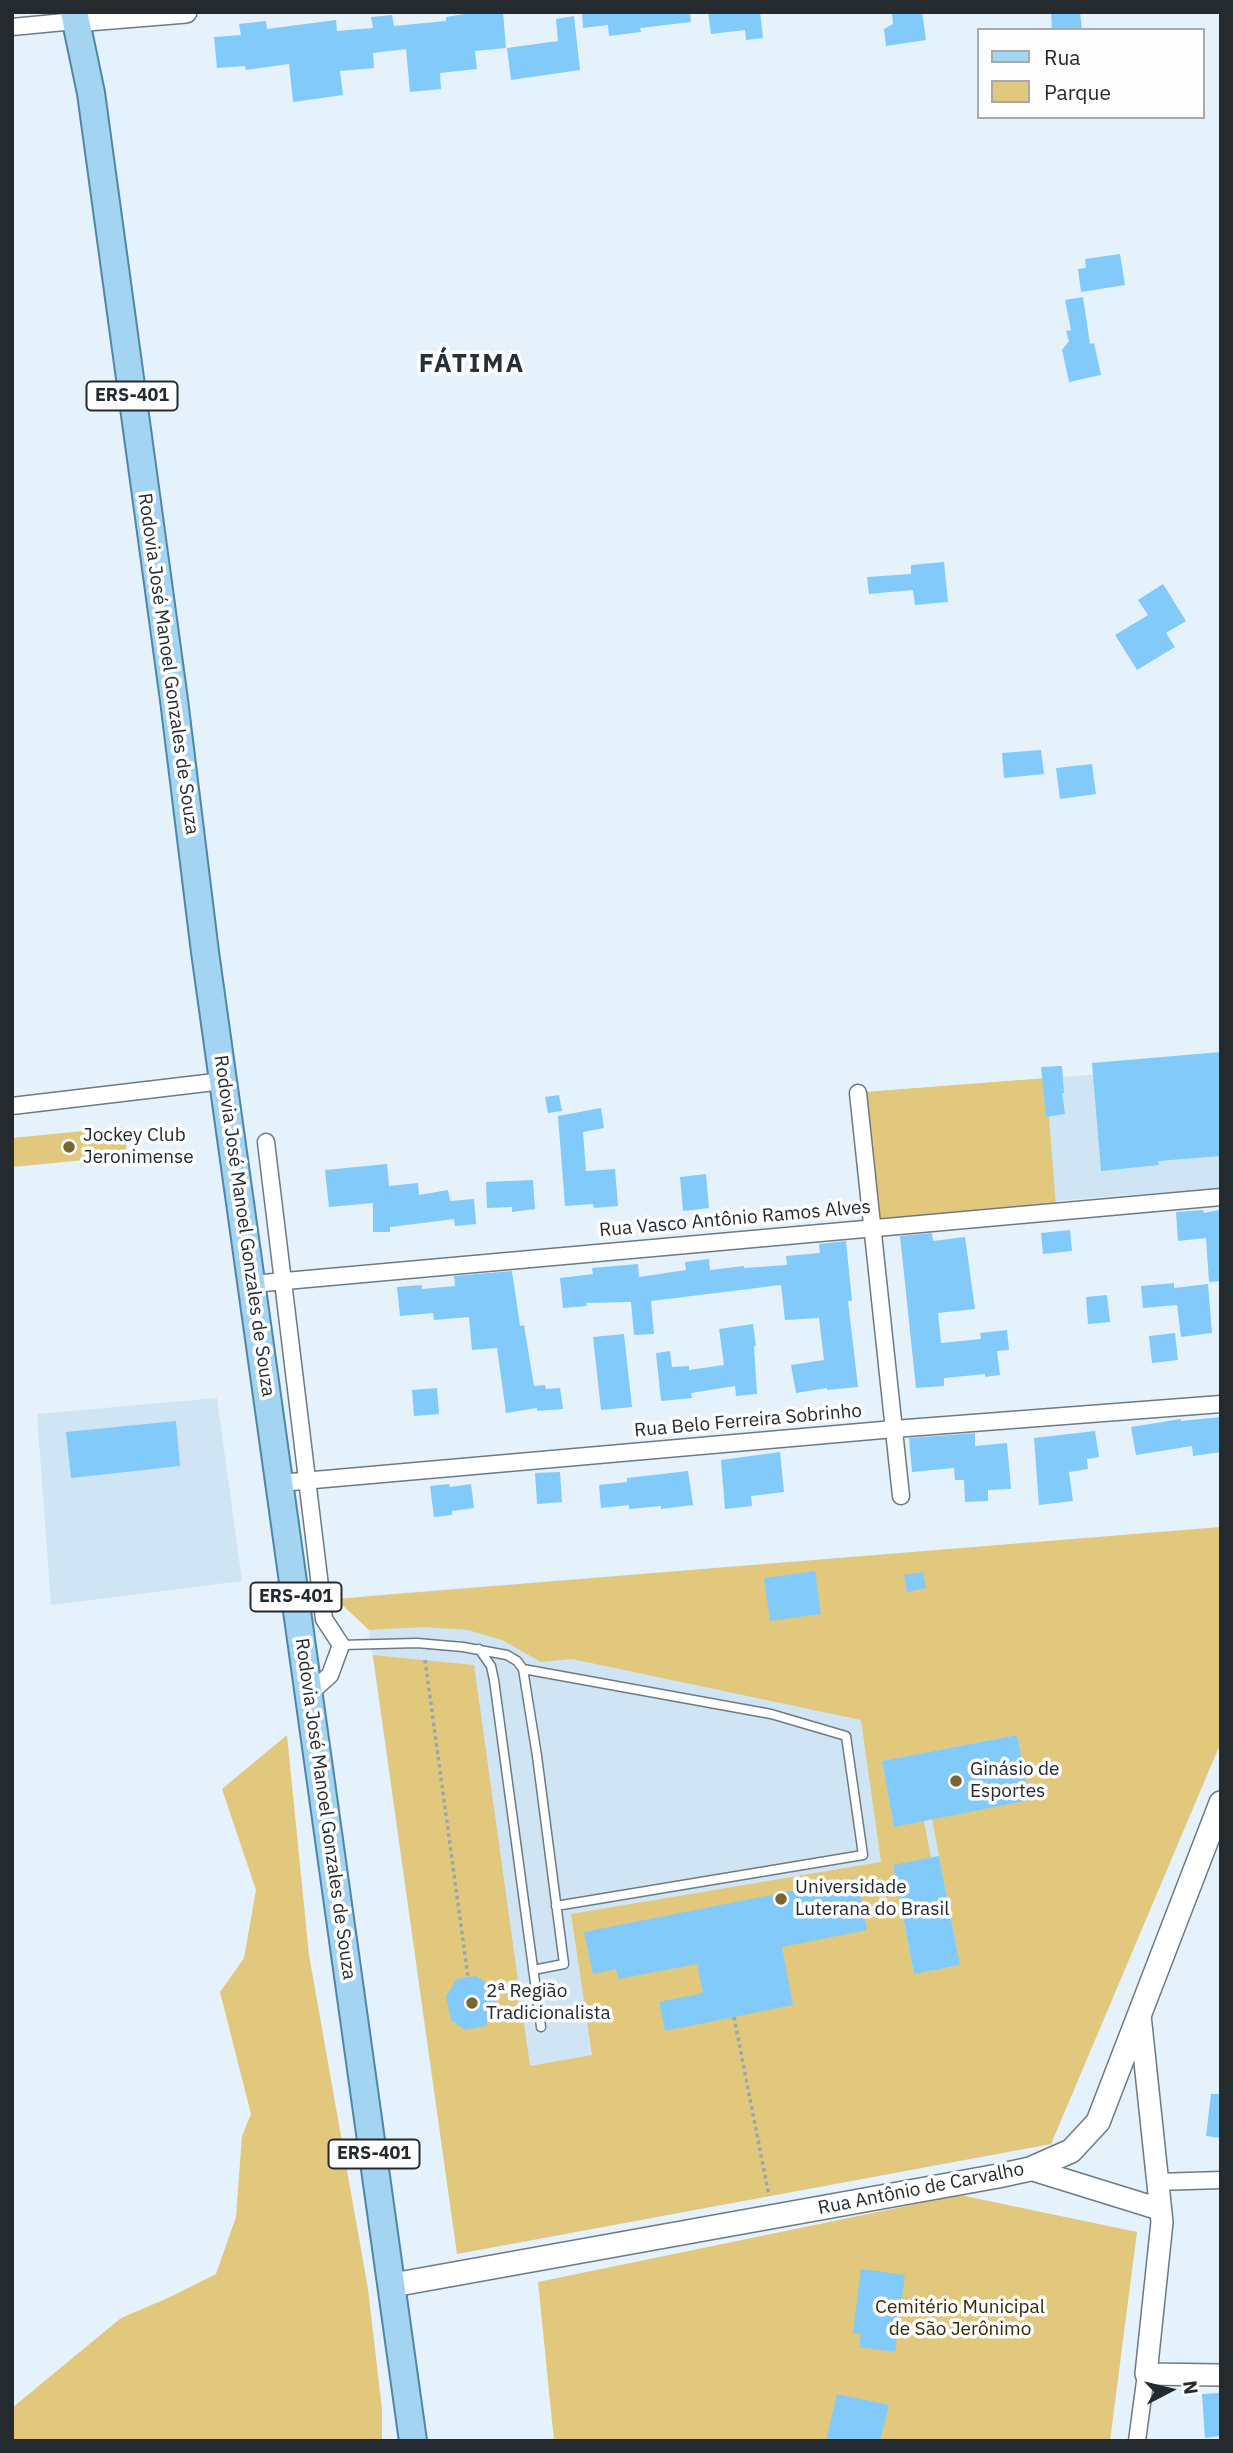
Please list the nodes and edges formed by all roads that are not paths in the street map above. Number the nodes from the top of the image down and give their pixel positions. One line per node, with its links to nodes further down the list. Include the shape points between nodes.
1 (186, 12): 2 (street)
2 (75, 17): 3 (street); 4 (main road, Rodovia José Manoel Gonzales de Souza / ERS-401, via 91,93)
3 (12, 27)
4 (223, 1081): 6 (street); 11 (main road, Rodovia José Manoel Gonzales de Souza / ERS-401)
5 (858, 1093): 9 (street)
6 (12, 1106)
7 (266, 1142): 10 (street)
8 (1221, 1197): 9 (street, Rua Vasco Antônio Ramos Alves)
9 (872, 1228): 10 (street, Rua Vasco Antônio Ramos Alves); 13 (street)
10 (283, 1281): 11 (street, Rua Vasco Antônio Ramos Alves); 14 (street)
11 (252, 1284): 15 (main road, Rodovia José Manoel Gonzales de Souza / ERS-401)
12 (1221, 1404): 13 (street, Rua Belo Ferreira Sobrinho)
13 (894, 1429): 14 (street, Rua Belo Ferreira Sobrinho); 16 (street)
14 (307, 1479): 15 (street, Rua Belo Ferreira Sobrinho); 18 (street)
15 (279, 1483): 17 (main road, Rodovia José Manoel Gonzales de Souza / ERS-401)
16 (901, 1496)
17 (296, 1604): 18 (street); 22 (main road, Rodovia José Manoel Gonzales de Souza / ERS-401)
18 (324, 1619): 19 (street)
19 (341, 1645): 20 (lane, via 417,1643); 22 (street, via 330,1675)
20 (479, 1649): 21 (lane, via 507,1655); 25 (lane, via 494,1680)
21 (523, 1669): 24 (lane); 24 (lane, via 771,1714 846,1736 863,1855)
22 (309, 1694): 32 (main road, Rodovia José Manoel Gonzales de Souza / ERS-401)
23 (1221, 1803): 26 (main road, Rua Antônio de Carvalho)
24 (556, 1906): 25 (lane, via 564,1964)
25 (533, 1970): 27 (lane)
26 (1140, 2015): 28 (main road, Rua Antônio de Carvalho, via 1098,2122 1070,2151); 30 (street)
27 (541, 2027)
28 (1030, 2169): 31 (street); 32 (main road, Rua Antônio de Carvalho)
29 (1221, 2180): 30 (street)
30 (1157, 2182): 31 (street)
31 (1159, 2209): 33 (street, via 1161,2239)
32 (393, 2285): 35 (main road, Rodovia José Manoel Gonzales de Souza / ERS-401)
33 (1146, 2374): 34 (street); 36 (street)
34 (1221, 2375)
35 (413, 2441)
36 (1138, 2441)

